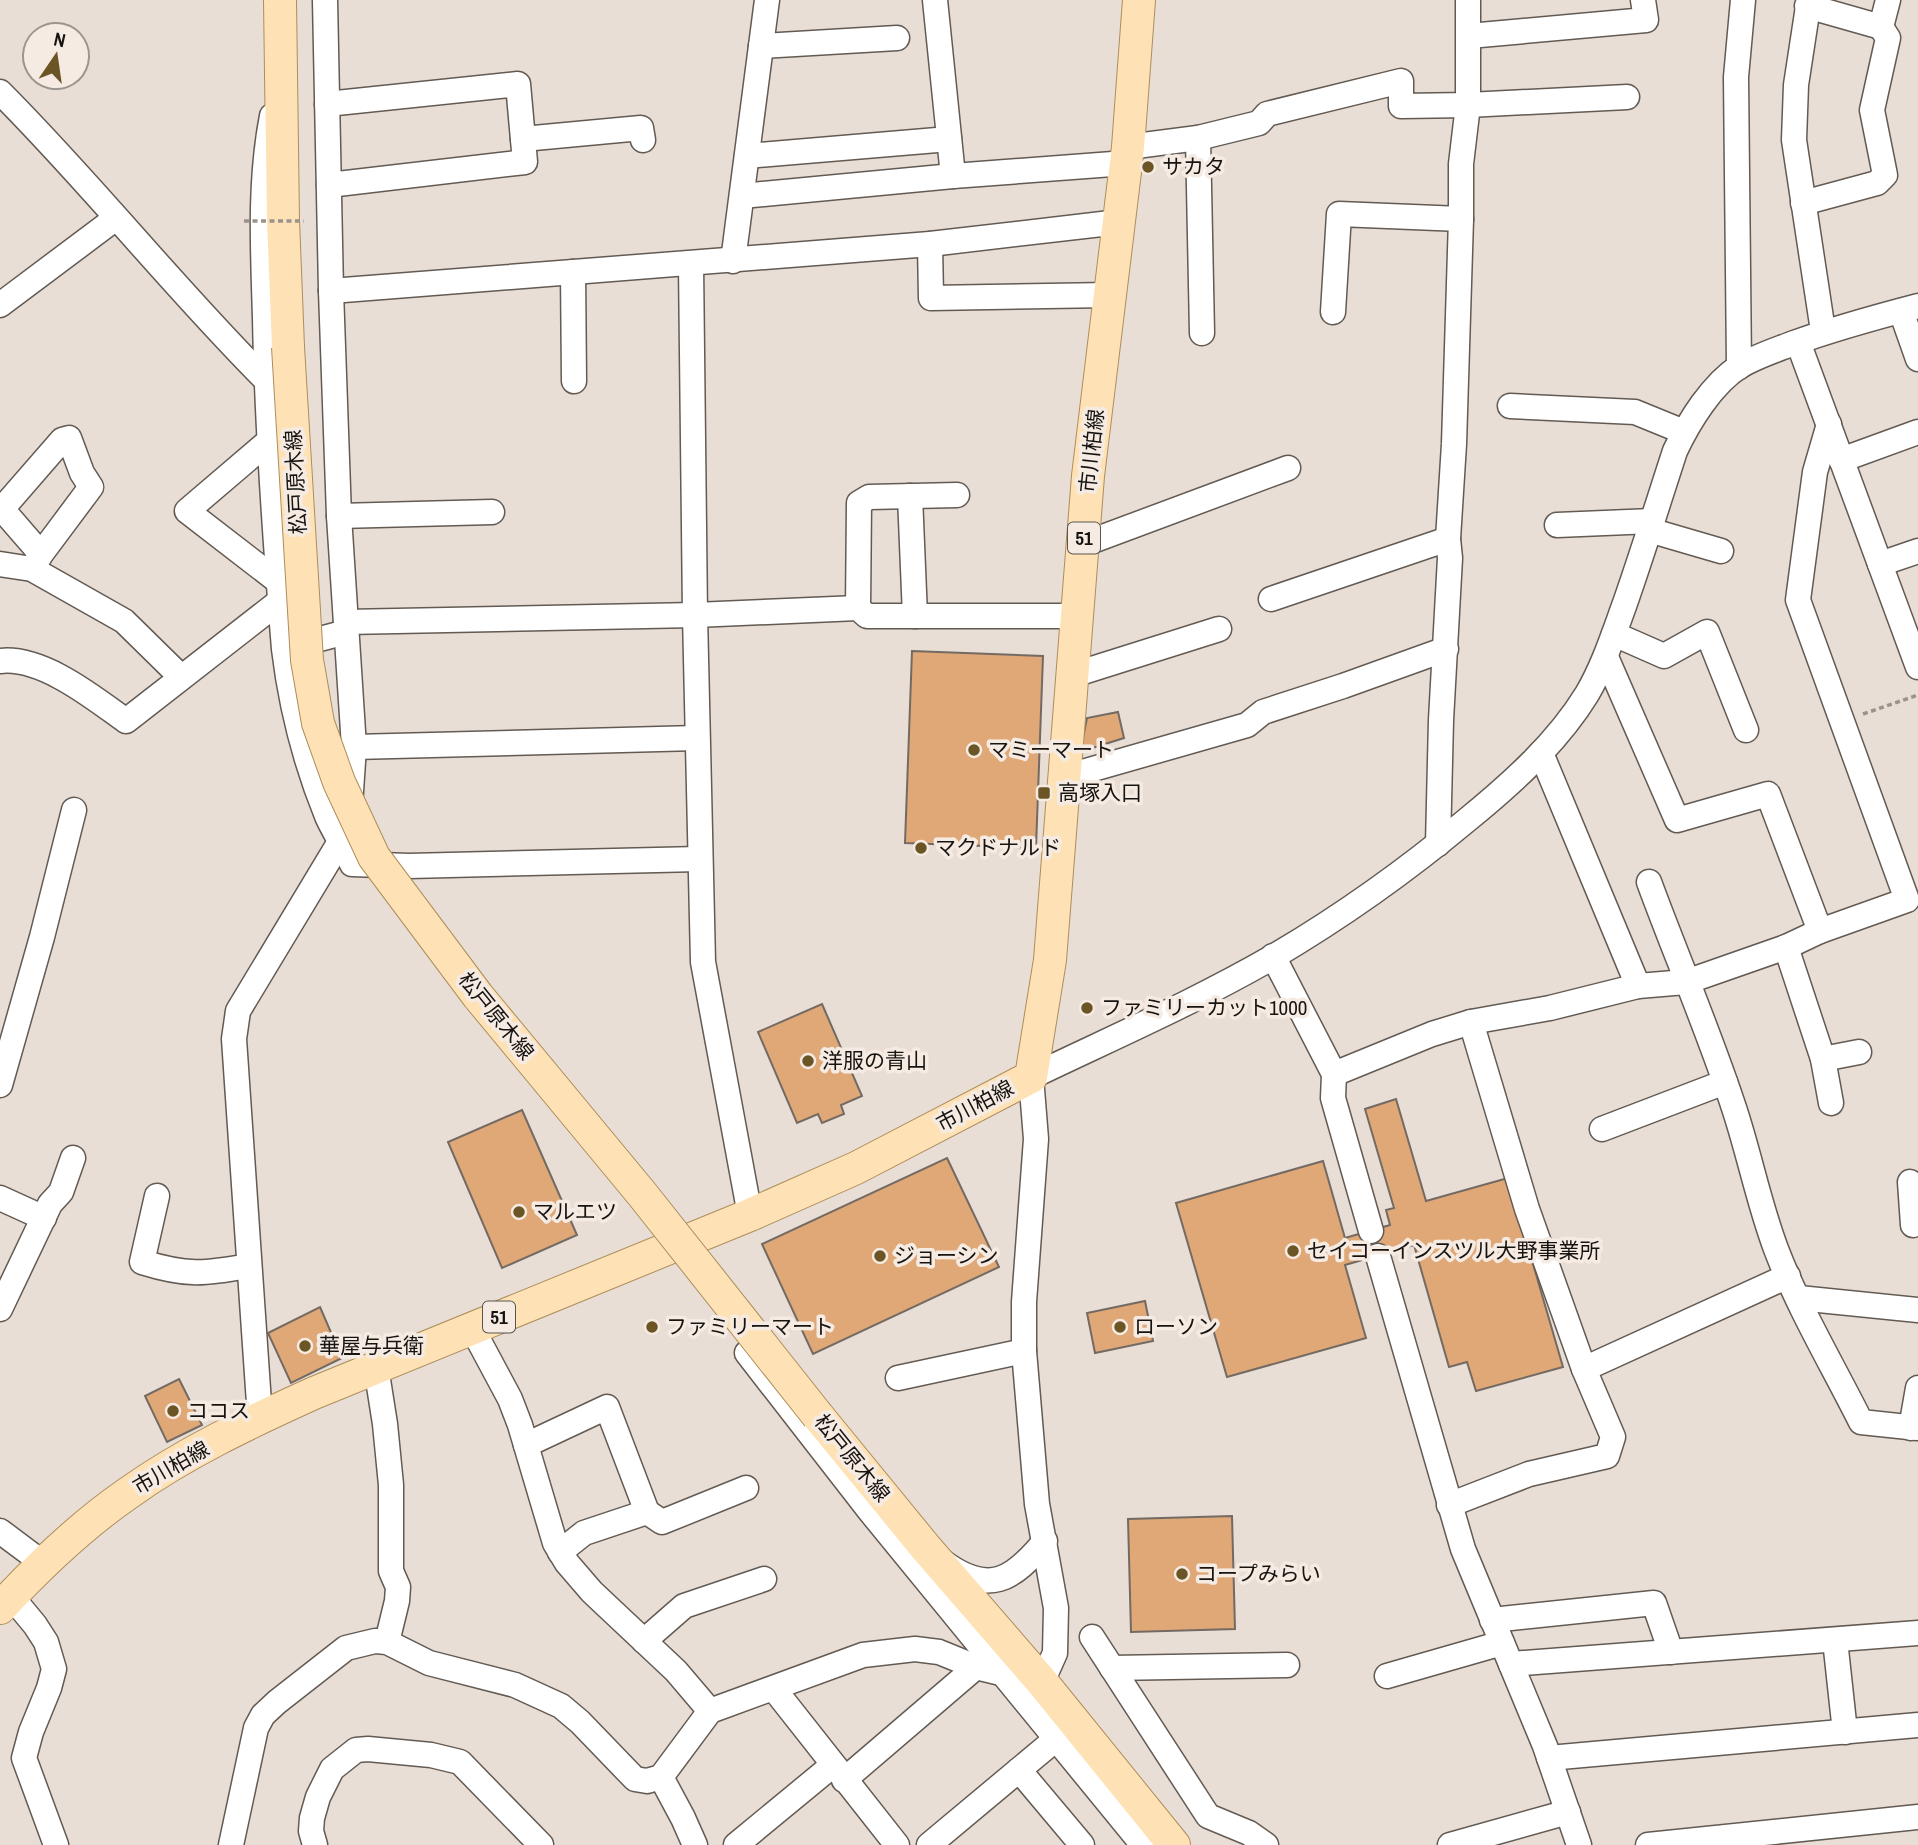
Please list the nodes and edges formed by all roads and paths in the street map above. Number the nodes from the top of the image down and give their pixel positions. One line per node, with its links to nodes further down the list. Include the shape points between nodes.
1 (280, 0): 15 (main road, 松戸原木線)
2 (325, 0): 18 (street)
3 (767, 0): 14 (street)
4 (935, 0): 22 (street)
5 (1139, 0): 24 (main road, 市川柏線 / 51)
6 (1468, 0): 12 (street)
7 (1643, 0): 12 (street, via 1646,20)
8 (1743, 0): 50 (street, via 1736,77)
9 (1888, 0): 11 (street)
10 (1808, 3): 11 (street); 29 (street, via 1796,85 1794,141)
11 (1881, 27): 29 (street, via 1888,38 1872,110 1885,175 1877,183)
12 (1469, 36): 19 (street)
13 (897, 38): 14 (street)
14 (761, 46): 25 (street)
15 (280, 76): 44 (street, via 265,153); 143 (main road, 松戸原木線, bridge, via 288,347 309,673 318,723 339,782 374,857 478,996)
16 (0, 92): 30 (street)
17 (1627, 97): 19 (street)
18 (327, 104): 21 (street, via 518,85); 27 (street)
19 (1468, 105): 20 (street, via 1401,106 1401,81 1267,114 1259,124); 31 (street)
20 (1198, 138): 24 (street); 46 (street)
21 (523, 139): 23 (street, via 641,128); 27 (street, via 525,162)
22 (949, 139): 25 (street); 26 (street)
23 (643, 140)
24 (1127, 155): 26 (street); 34 (main road, 市川柏線 / 51)
25 (747, 156): 28 (street)
26 (953, 176): 28 (street)
27 (329, 185): 39 (street)
28 (741, 196): 36 (street)
29 (1802, 202): 45 (street)
30 (116, 218): 41 (street); 47 (street)
31 (1461, 219): 43 (street, via 1339,214); 66 (street)
32 (244, 221): 33 (path, bridge)
33 (304, 221)
34 (1119, 222): 35 (street); 40 (main road, 市川柏線 / 51)
35 (930, 244): 36 (street); 40 (street, via 931,298)
36 (733, 261): 37 (street)
37 (691, 264): 38 (street); 75 (street)
38 (573, 272): 39 (street); 52 (street)
39 (331, 291): 63 (street)
40 (1109, 295): 67 (main road, 市川柏線 / 51)
41 (0, 305)
42 (1909, 309): 45 (street); 49 (street)
43 (1333, 312)
44 (265, 322): 47 (street, via 243,338); 51 (street)
45 (1823, 331): 48 (street)
46 (1202, 333)
47 (221, 336): 51 (street)
48 (1798, 342): 50 (street); 54 (street)
49 (1918, 359)
50 (1739, 367): 55 (street, via 1716,388)
51 (265, 379): 57 (street)
52 (574, 381)
53 (1510, 406): 55 (street, via 1635,411)
54 (1829, 424): 58 (street); 89 (street, via 1815,472 1798,600)
55 (1684, 432): 65 (street)
56 (1918, 432): 58 (street)
57 (269, 441): 72 (street); 72 (street, via 187,511)
58 (1841, 460): 71 (street)
59 (1288, 468): 67 (street)
60 (957, 495): 61 (street)
61 (911, 496): 74 (street, via 869,497 859,503); 76 (street)
62 (492, 512): 63 (street)
63 (339, 516): 78 (street)
64 (1557, 524): 65 (street)
65 (1651, 525): 68 (street); 80 (street)
66 (1448, 539): 73 (street); 82 (street)
67 (1083, 544): 77 (main road, 市川柏線 / 51)
68 (1721, 551)
69 (1918, 551): 71 (street)
70 (0, 564): 87 (street, via 37,561 124,621)
71 (1880, 564): 85 (street)
72 (279, 592): 81 (street); 87 (street)
73 (1271, 599)
74 (858, 608): 75 (street); 76 (street, via 867,616)
75 (695, 615): 78 (street); 91 (street)
76 (915, 616): 77 (street)
77 (1078, 617): 86 (main road, 市川柏線 / 51)
78 (346, 627): 81 (street); 92 (street)
79 (1219, 629): 86 (street)
80 (1614, 634): 83 (street); 90 (street, via 1664,656 1707,632)
81 (284, 649): 96 (street, via 302,744 329,820)
82 (1446, 649): 94 (street, via 1263,712 1247,726); 97 (street)
83 (1606, 657): 93 (street, via 1581,703); 101 (street, via 1677,820 1768,794)
84 (0, 661): 87 (street, via 43,668 126,721)
85 (1918, 667)
86 (1073, 675): 94 (main road, 市川柏線 / 51)
87 (181, 677)
88 (1918, 695): 89 (path)
89 (1842, 722): 100 (street)
90 (1746, 730)
91 (697, 738): 92 (street); 98 (street)
92 (354, 747): 96 (street, via 350,806)
93 (1541, 753): 97 (street); 105 (street)
94 (1065, 777): 110 (main road, 市川柏線 / 51, via 1050,960)
95 (74, 810): 112 (street)
96 (341, 840): 98 (street, via 352,864); 124 (street, via 238,1011 234,1038)
97 (1438, 844): 103 (street)
98 (699, 859): 119 (street, via 703,962)
99 (1648, 882): 104 (street)
100 (1912, 899): 101 (street)
101 (1820, 931): 102 (street)
102 (1786, 947): 104 (street); 108 (street)
103 (1273, 956): 109 (street); 110 (street)
104 (1686, 982): 105 (street); 111 (street)
105 (1638, 986): 106 (street)
106 (1471, 1022): 109 (street); 132 (street, via 1527,1209)
107 (1859, 1052): 108 (street)
108 (1823, 1059): 113 (street)
109 (1334, 1073): 122 (street, via 1333,1098)
110 (1031, 1077): 119 (main road, 市川柏線 / 51, via 856,1168); 129 (street, via 1036,1139)
111 (1725, 1082): 114 (street); 125 (street, via 1765,1215)
112 (0, 1085)
113 (1831, 1103)
114 (1602, 1129)
115 (73, 1158): 120 (street, via 61,1192)
116 (1910, 1176): 121 (street)
117 (157, 1196): 124 (street, via 142,1262 201,1274)
118 (0, 1198): 120 (street)
119 (750, 1215): 128 (main road, 市川柏線 / 51)
120 (44, 1218): 126 (street)
121 (1913, 1225)
122 (1370, 1231)
123 (1378, 1256): 139 (street)
124 (248, 1266): 135 (street)
125 (1793, 1287): 127 (street); 132 (street); 136 (street, via 1861,1422)
126 (0, 1309)
127 (1918, 1310)
128 (472, 1328): 131 (main road, 市川柏線 / 51); 137 (street, via 510,1399)
129 (1024, 1352): 133 (street); 142 (street, via 1032,1466)
130 (747, 1353): 159 (street)
131 (376, 1367): 135 (main road, 市川柏線 / 51); 153 (street, via 391,1485 391,1571 398,1587)
132 (1584, 1369): 139 (street, via 1613,1437 1606,1456 1529,1474)
133 (898, 1378)
134 (1918, 1388): 136 (street)
135 (260, 1418): 145 (main road, 市川柏線 / 51, via 128,1493)
136 (1915, 1428)
137 (526, 1445): 140 (street, via 607,1407); 144 (street)
138 (746, 1489): 140 (street, via 662,1521)
139 (1449, 1505): 148 (street)
140 (647, 1513): 144 (street, via 584,1533)
141 (0, 1531): 145 (street)
142 (1045, 1541): 143 (street, via 1011,1576 993,1581 955,1570); 161 (street, via 1056,1608 1055,1653)
143 (926, 1548): 161 (main road, 松戸原木線)
144 (560, 1552): 152 (street, via 592,1592)
145 (44, 1564): 147 (main road, 市川柏線 / 51)
146 (764, 1579): 152 (street, via 684,1606)
147 (5, 1602): 174 (street, via 35,1625 54,1669 24,1758)
148 (1492, 1620): 154 (street, via 1654,1603); 155 (street)
149 (1918, 1633): 151 (street)
150 (1093, 1637): 158 (street)
151 (1835, 1640): 154 (street); 165 (street)
152 (644, 1641): 163 (street)
153 (387, 1642): 170 (street, via 429,1663 515,1685 561,1706 635,1779); 175 (street, via 346,1648 263,1715 256,1728)
154 (1671, 1652): 155 (street)
155 (1506, 1654): 160 (street); 167 (street)
156 (1286, 1665): 158 (street)
157 (976, 1667): 159 (street); 162 (street, via 939,1651 863,1654); 169 (street)
158 (1112, 1668): 185 (street, via 1208,1816)
159 (1001, 1673): 166 (street)
160 (1387, 1676)
161 (1042, 1682): 184 (main road, 松戸原木線)
162 (774, 1689): 163 (street); 169 (street)
163 (710, 1711): 170 (street)
164 (1918, 1725): 165 (street)
165 (1845, 1731): 167 (street)
166 (1056, 1739): 168 (street); 183 (street)
167 (1549, 1758): 171 (street)
168 (1019, 1770): 181 (street); 182 (street)
169 (839, 1772): 179 (street); 180 (street)
170 (662, 1777): 178 (street)
171 (1568, 1812): 186 (street); 187 (street)
172 (1918, 1817): 173 (street)
173 (1711, 1842): 188 (street)
174 (56, 1845)
175 (231, 1845)
176 (315, 1845): 177 (street, via 312,1818 332,1769 356,1750 368,1749 460,1762)
177 (541, 1845)
178 (695, 1845)
179 (737, 1845)
180 (898, 1845)
181 (929, 1845)
182 (1082, 1845)
183 (1143, 1845)
184 (1174, 1845)
185 (1266, 1845)
186 (1450, 1845)
187 (1579, 1845)
188 (1648, 1845)

